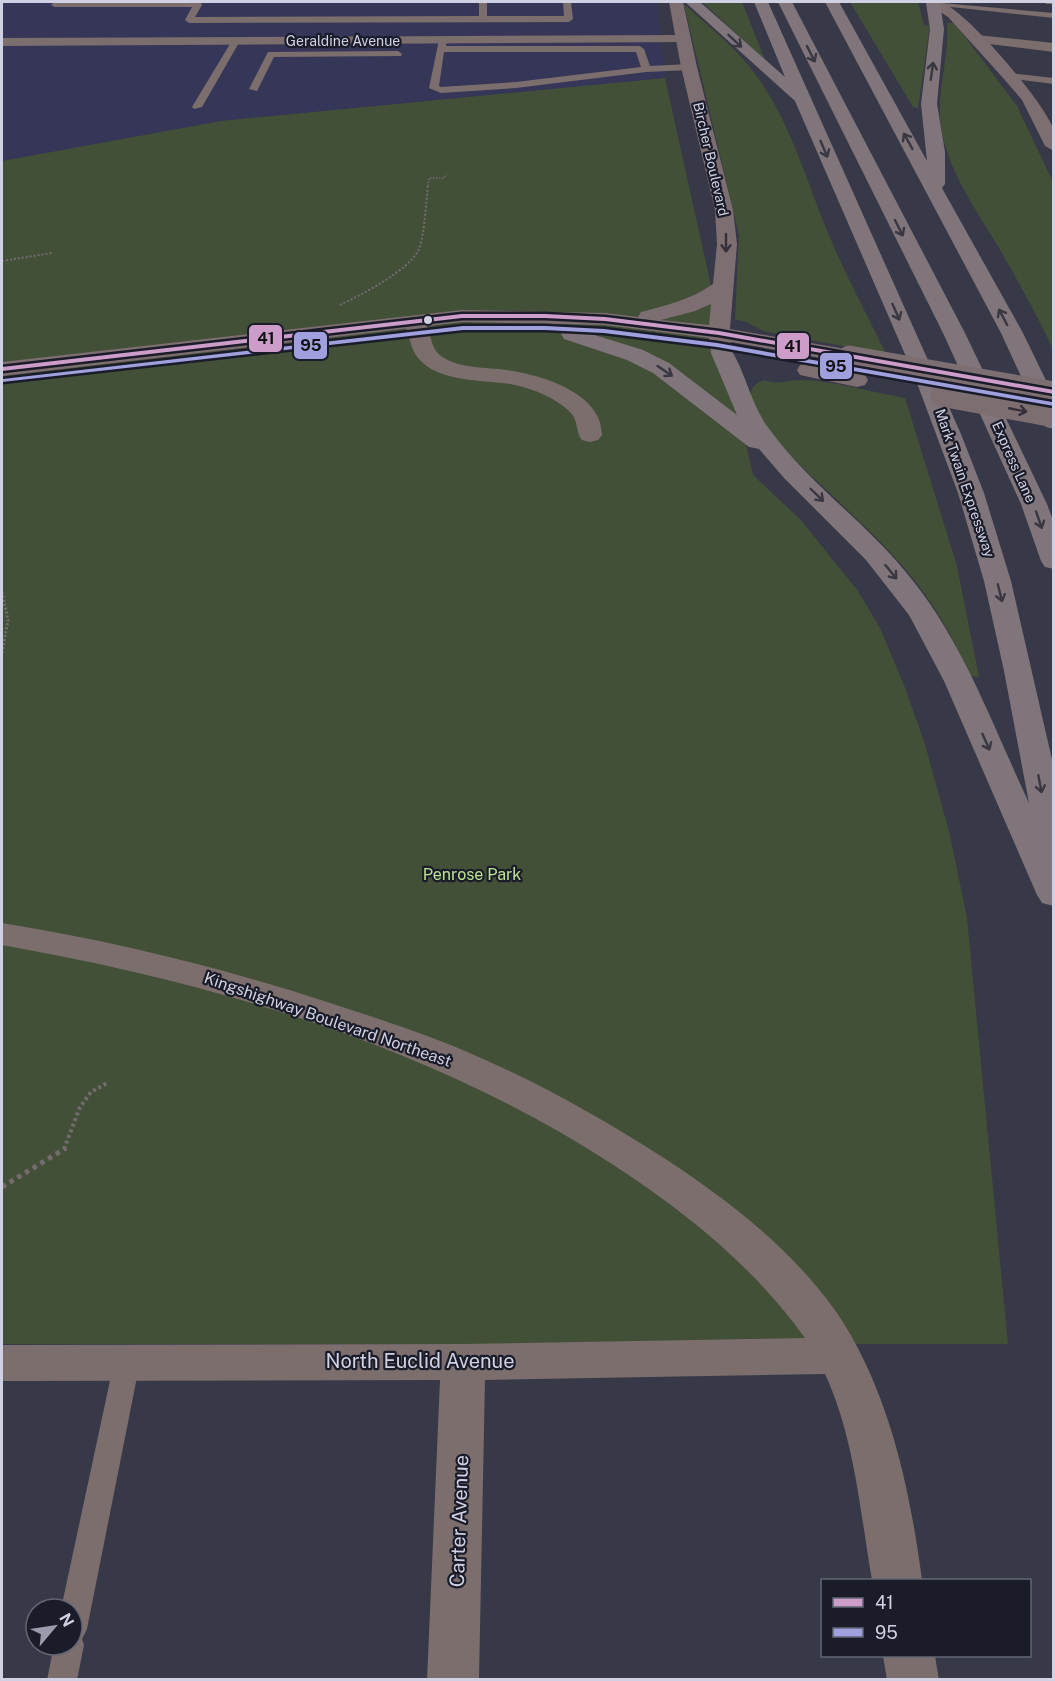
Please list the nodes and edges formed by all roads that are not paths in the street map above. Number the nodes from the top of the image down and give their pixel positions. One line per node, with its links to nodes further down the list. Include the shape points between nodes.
1 (58, 2): 14 (lane, via 55,5 198,5 189,20)
2 (483, 2): 14 (lane)
3 (567, 2): 14 (lane, via 569,19 524,14)
4 (676, 2): 15 (main road, Bircher Boulevard)
5 (692, 2): 29 (highway, one-way to 29)
6 (761, 2): 29 (highway, Mark Twain Expressway)
7 (785, 2): 46 (highway, Express Lane, one-way to 46, via 954,333 1034,504)
8 (832, 2): 33 (highway, one-way to 8)
9 (933, 2): 12 (lane); 16 (main road, via 953,14); 33 (highway, one-way to 9, via 936,152 929,104 938,29)
10 (1049, 2): 11 (lane)
11 (1053, 2)
12 (971, 4): 13 (lane)
13 (1053, 16)
14 (483, 19)
15 (684, 39): 19 (street, Geraldine Avenue); 24 (main road, Bircher Boulevard)
16 (977, 39): 22 (street); 26 (main road)
17 (236, 41): 18 (street, Geraldine Avenue); 21 (street, Geraldine Avenue); 30 (lane)
18 (2, 42)
19 (617, 44): 20 (street, Geraldine Avenue); 25 (lane, via 642,50)
20 (442, 45): 21 (street, Geraldine Avenue); 25 (lane, via 434,88 441,90 516,86)
21 (329, 47): 23 (lane); 28 (lane, via 271,54)
22 (1053, 48)
23 (398, 54)
24 (689, 67): 25 (lane); 34 (main road, Bircher Boulevard, one-way to 34, via 724,210 727,244)
25 (646, 69)
26 (1010, 76): 27 (lane); 31 (main road)
27 (1053, 81)
28 (254, 88)
29 (804, 102): 47 (highway, Mark Twain Expressway, one-way to 47, via 943,415 972,496 1013,647)
30 (197, 107)
31 (1047, 118): 32 (main road)
32 (1053, 146)
33 (936, 192): 43 (highway, one-way to 33, via 1012,333)
34 (723, 287): 35 (main road, via 705,301 676,311); 39 (main road, Bircher Boulevard)
35 (605, 319): 36 (main road, via 462,316); 39 (main road)
36 (353, 328): 37 (main road); 40 (main road)
37 (417, 328): 38 (main road); 44 (street, via 424,353 437,363 459,371 518,379 567,397 582,410 591,425)
38 (572, 334): 39 (main road); 45 (highway, one-way to 45, via 661,368)
39 (721, 343): 41 (main road, bridge, via 849,356); 42 (main road, one-way to 42, bridge, via 857,380); 45 (highway, via 745,410)
40 (2, 369)
41 (1053, 393)
42 (1053, 417)
43 (1053, 422)
44 (590, 435)
45 (782, 461): 48 (highway, one-way to 48, via 882,560 913,598 954,670)
46 (1053, 561)
47 (1053, 851)
48 (1053, 895)
49 (2, 934): 50 (street, Kingshighway Boulevard Northeast, via 63,943 208,977 463,1065 598,1134 703,1205 781,1275 815,1317)
50 (839, 1356): 52 (street, North Euclid Avenue); 54 (street, via 864,1421)
51 (127, 1362): 52 (street, North Euclid Avenue); 53 (street, North Euclid Avenue); 55 (lane)
52 (464, 1362): 59 (street, Carter Avenue)
53 (2, 1363)
54 (897, 1579)
55 (79, 1597)
56 (67, 1657): 58 (lane)
57 (909, 1657): 60 (street)
58 (62, 1680)
59 (453, 1680)
60 (914, 1680)

